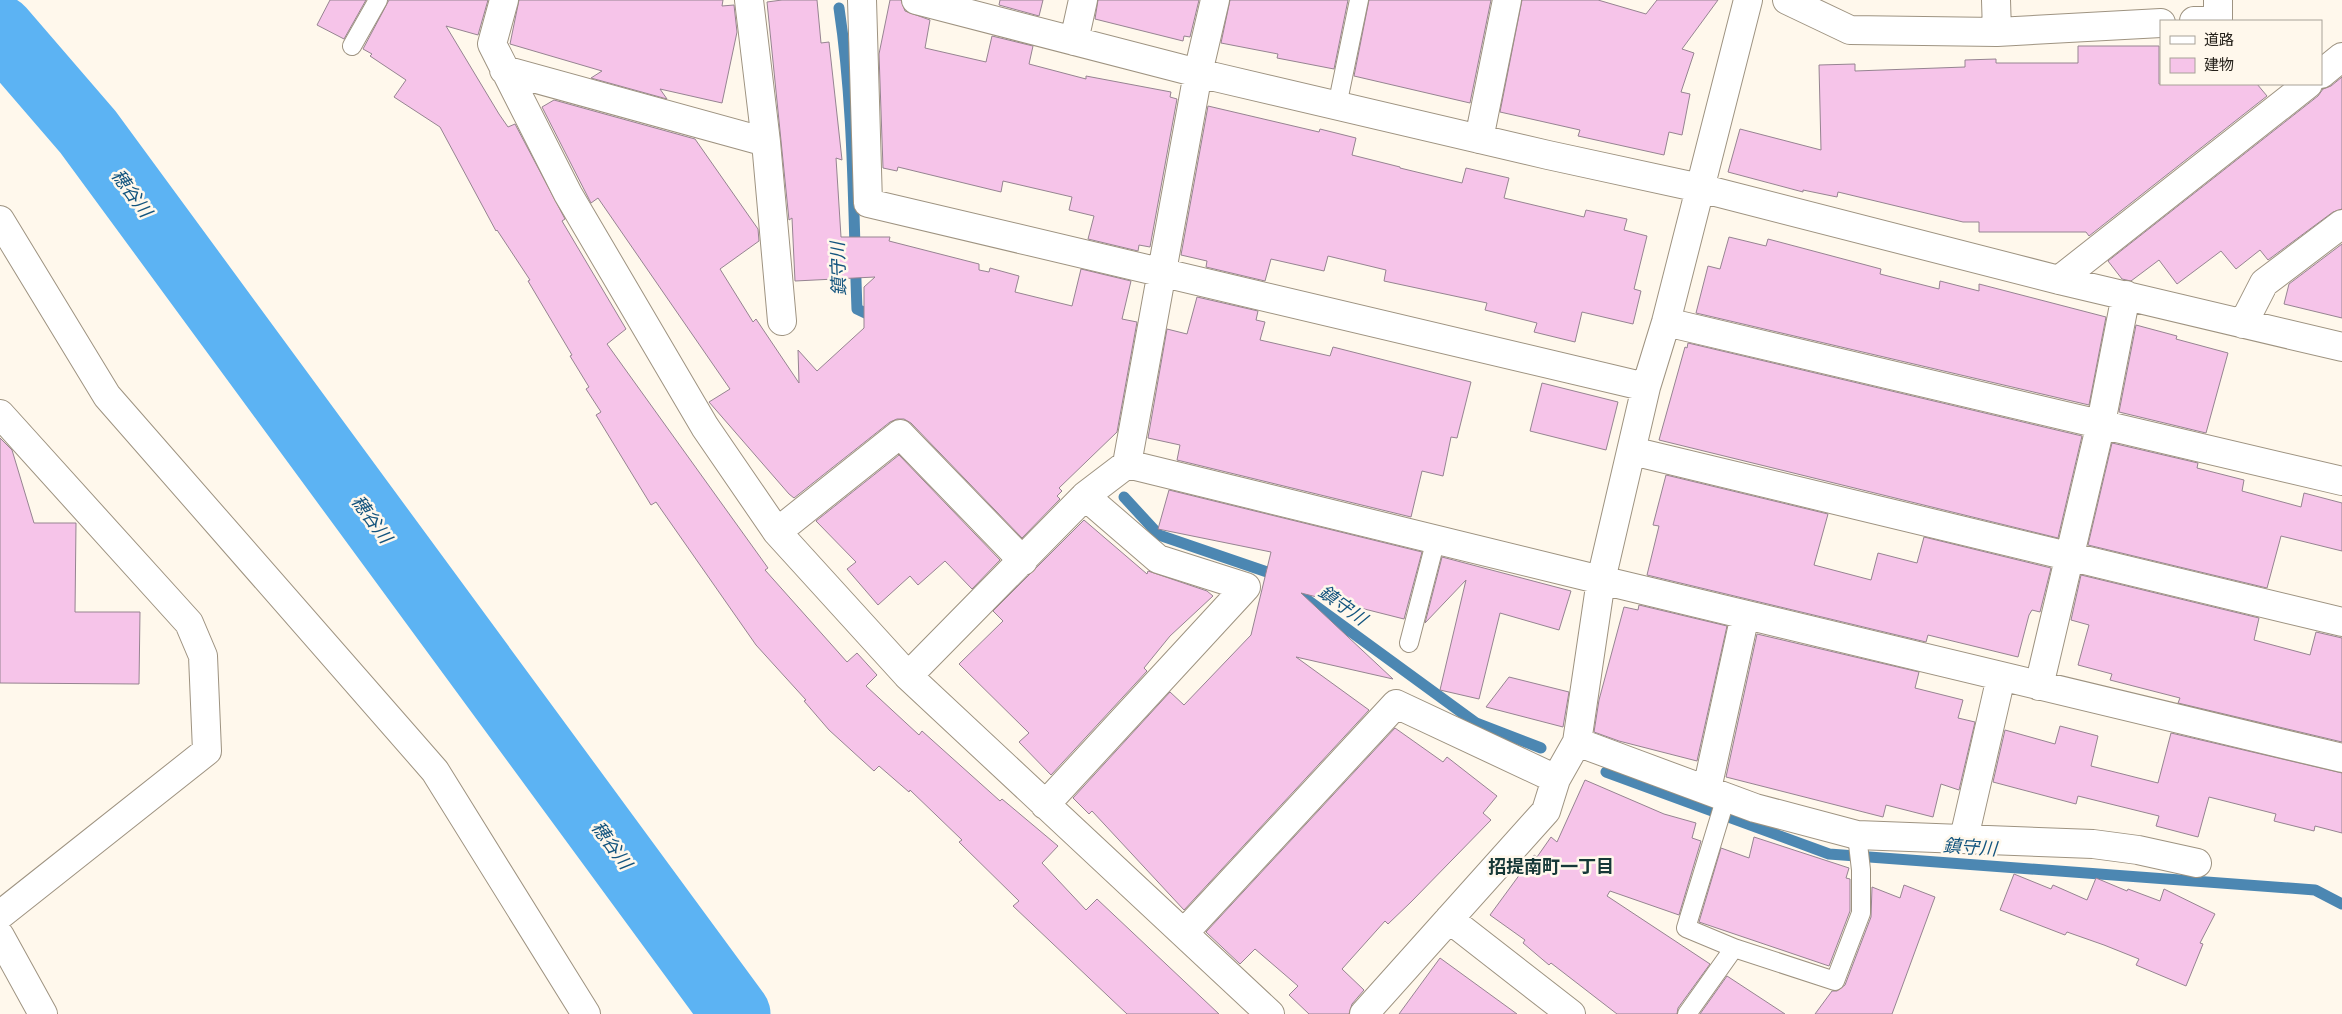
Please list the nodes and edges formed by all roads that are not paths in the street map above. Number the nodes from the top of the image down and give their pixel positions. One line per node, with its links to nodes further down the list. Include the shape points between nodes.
1 (378, 0): 18 (lane)
2 (504, 0): 20 (street, via 492,44)
3 (748, 0): 26 (street)
4 (862, 0): 30 (street, via 868,203)
5 (916, 0): 17 (street)
6 (1083, 0): 17 (street)
7 (1215, 0): 21 (street)
8 (1359, 0): 24 (lane)
9 (1508, 0): 25 (street)
10 (1748, 0): 27 (street)
11 (1787, 0): 16 (street, via 1850,30)
12 (1996, 0): 16 (street)
13 (2218, 0): 14 (street)
14 (2218, 20)
15 (2160, 23): 16 (street)
16 (1997, 32)
17 (1074, 41): 21 (street)
18 (352, 46)
19 (2342, 57): 22 (street)
20 (504, 70): 26 (street); 44 (street, via 568,194 704,427)
21 (1198, 73): 24 (street); 30 (street)
22 (2322, 73)
23 (2307, 85): 31 (street)
24 (1337, 106): 25 (street)
25 (1479, 139): 27 (street)
26 (766, 142): 33 (street)
27 (1700, 188): 31 (street); 34 (street)
28 (0, 220): 69 (street, via 107,396 435,771)
29 (2342, 224): 35 (street, via 2264,283)
30 (1161, 273): 37 (street); 41 (street)
31 (2059, 280): 32 (street)
32 (2126, 295): 35 (street); 39 (street)
33 (782, 321)
34 (1666, 322): 37 (street); 39 (street)
35 (2243, 324): 36 (street)
36 (2342, 347)
37 (1646, 387): 40 (street)
38 (0, 414): 63 (street, via 190,623 204,656 207,751)
39 (2101, 423): 42 (street); 46 (street)
40 (1632, 451): 46 (street); 48 (street)
41 (1126, 464): 43 (street); 45 (street)
42 (2342, 481)
43 (1085, 496): 47 (street); 59 (street, via 1158,559 1246,587)
44 (777, 532): 47 (street, via 900,434); 52 (street)
45 (1436, 539): 48 (street); 51 (lane)
46 (2069, 558): 50 (street); 54 (street)
47 (1023, 561): 52 (street)
48 (1601, 580): 49 (street); 55 (street)
49 (1745, 615): 53 (street); 58 (street)
50 (2342, 622)
51 (1409, 643)
52 (908, 676): 59 (street)
53 (2001, 677): 54 (street); 60 (street)
54 (2039, 686): 56 (street)
55 (1577, 742): 57 (street); 58 (street)
56 (2342, 758)
57 (1556, 779): 64 (street, via 1546,811); 65 (street, via 1396,704)
58 (1718, 804): 61 (street, via 1755,808); 67 (lane, via 1686,928)
59 (1046, 805): 65 (street)
60 (1964, 838): 61 (street); 62 (street, via 2093,844)
61 (1858, 841): 67 (lane, via 1861,913 1835,981)
62 (2197, 863)
63 (0, 915)
64 (1449, 919): 71 (street); 72 (street)
65 (1184, 933): 70 (street)
66 (0, 936): 68 (street)
67 (1734, 948): 73 (lane)
68 (43, 1014)
69 (586, 1014)
70 (1270, 1014)
71 (1364, 1014)
72 (1571, 1014)
73 (1687, 1014)

